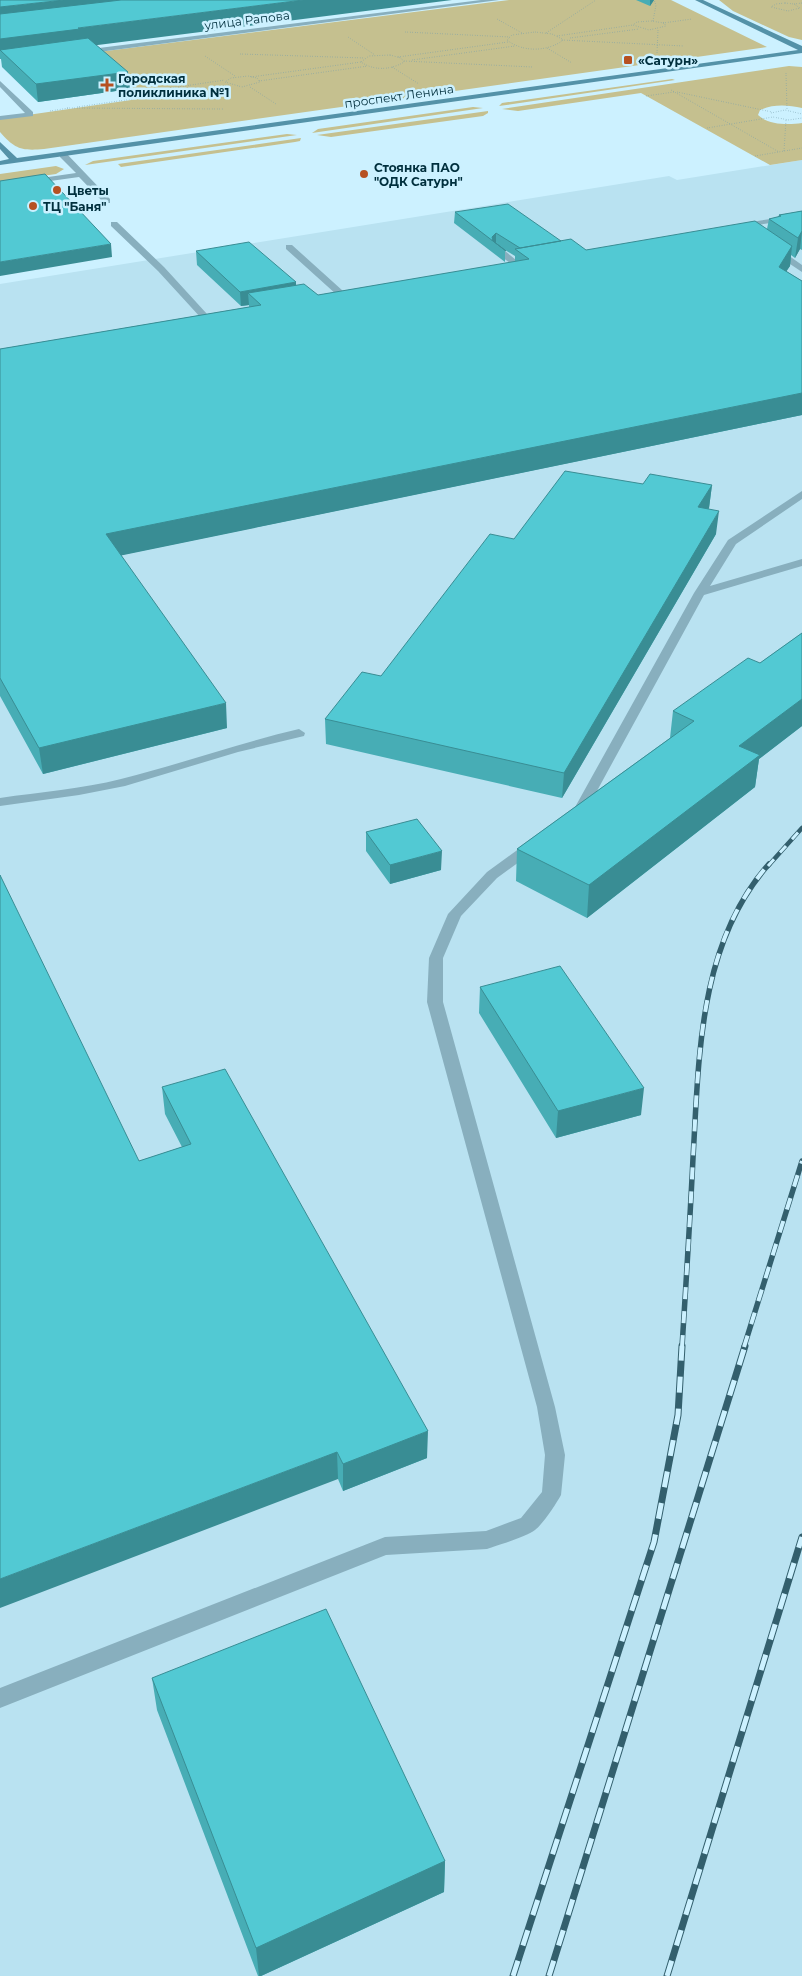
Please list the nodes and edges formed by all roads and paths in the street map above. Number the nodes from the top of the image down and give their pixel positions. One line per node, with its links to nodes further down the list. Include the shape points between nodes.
1 (496, 0): 24 (street, улица Рапова)
2 (596, 0): 13 (path)
3 (654, 0): 8 (path)
4 (698, 0): 22 (main road)
5 (802, 3): 6 (path)
6 (794, 4): 7 (path); 7 (path, via 771,7 788,11)
7 (801, 7)
8 (653, 21): 9 (path); 11 (path, via 666,25)
9 (633, 25): 10 (path); 14 (path)
10 (639, 28): 11 (path); 16 (path)
11 (658, 30): 18 (path)
12 (405, 32): 15 (path)
13 (545, 33): 14 (path); 15 (path)
14 (556, 36): 16 (path)
15 (510, 37): 17 (path)
16 (562, 40): 18 (path); 21 (path, via 560,44)
17 (508, 42): 19 (path); 26 (path)
18 (657, 44): 20 (path); 28 (path)
19 (516, 46): 21 (path); 29 (path)
20 (684, 46)
21 (547, 48): 31 (path)
22 (802, 50): 65 (main road, проспект Ленина)
23 (210, 53): 36 (path, via 201,52)
24 (74, 54)
25 (239, 54): 27 (path)
26 (398, 57): 27 (path); 29 (path)
27 (365, 58): 30 (path)
28 (656, 58)
29 (404, 61): 33 (path); 34 (path)
30 (361, 62): 32 (path); 37 (path)
31 (574, 65)
32 (368, 66): 33 (path); 39 (path)
33 (392, 67): 42 (path)
34 (542, 67)
35 (786, 73): 51 (path)
36 (236, 77): 37 (path); 38 (path)
37 (252, 77): 39 (path)
38 (225, 80): 41 (path); 47 (path, via 130,94)
39 (259, 81): 43 (path)
40 (0, 83): 54 (street)
41 (229, 85): 43 (path); 47 (path)
42 (422, 85)
43 (249, 86): 48 (path)
44 (666, 89): 45 (path)
45 (674, 92): 46 (path); 52 (path); 59 (path)
46 (646, 96)
47 (135, 99): 49 (path)
48 (277, 105)
49 (67, 108): 50 (path); 54 (path)
50 (225, 109)
51 (788, 110): 52 (path); 53 (path)
52 (772, 112): 55 (path)
53 (801, 113)
54 (30, 114): 56 (street)
55 (773, 117): 58 (path); 59 (path)
56 (0, 118)
57 (801, 118): 58 (path)
58 (786, 120): 63 (path)
59 (731, 124): 60 (path); 64 (path)
60 (707, 128)
61 (0, 144): 67 (main road)
62 (802, 148): 63 (path)
63 (784, 151): 64 (path)
64 (780, 152): 66 (path)
65 (63, 155): 67 (main road, проспект Ленина); 69 (street)
66 (755, 156)
67 (15, 161): 68 (main road, проспект Ленина)
68 (0, 163)
69 (82, 174): 70 (street); 71 (street)
70 (0, 186)
71 (107, 201)
72 (802, 216): 74 (street, via 744,229)
73 (114, 224): 83 (street, via 208,316)
74 (731, 228)
75 (289, 247): 82 (street, via 336,294)
76 (771, 247): 81 (street)
77 (497, 249): 79 (street)
78 (527, 262): 79 (street)
79 (517, 264): 80 (street)
80 (507, 265)
81 (802, 269)
82 (350, 292)
83 (195, 318)
84 (802, 494): 86 (street, via 732,542)
85 (802, 562): 86 (street)
86 (700, 594): 89 (street, via 578,811)
87 (299, 733): 88 (street, via 124,782)
88 (0, 802)
89 (563, 822)
90 (547, 834): 91 (street, via 492,875 455,914 436,958 435,1002 546,1407 555,1455 551,1495 528,1524 487,1540 385,1546)
91 (0, 1698)

